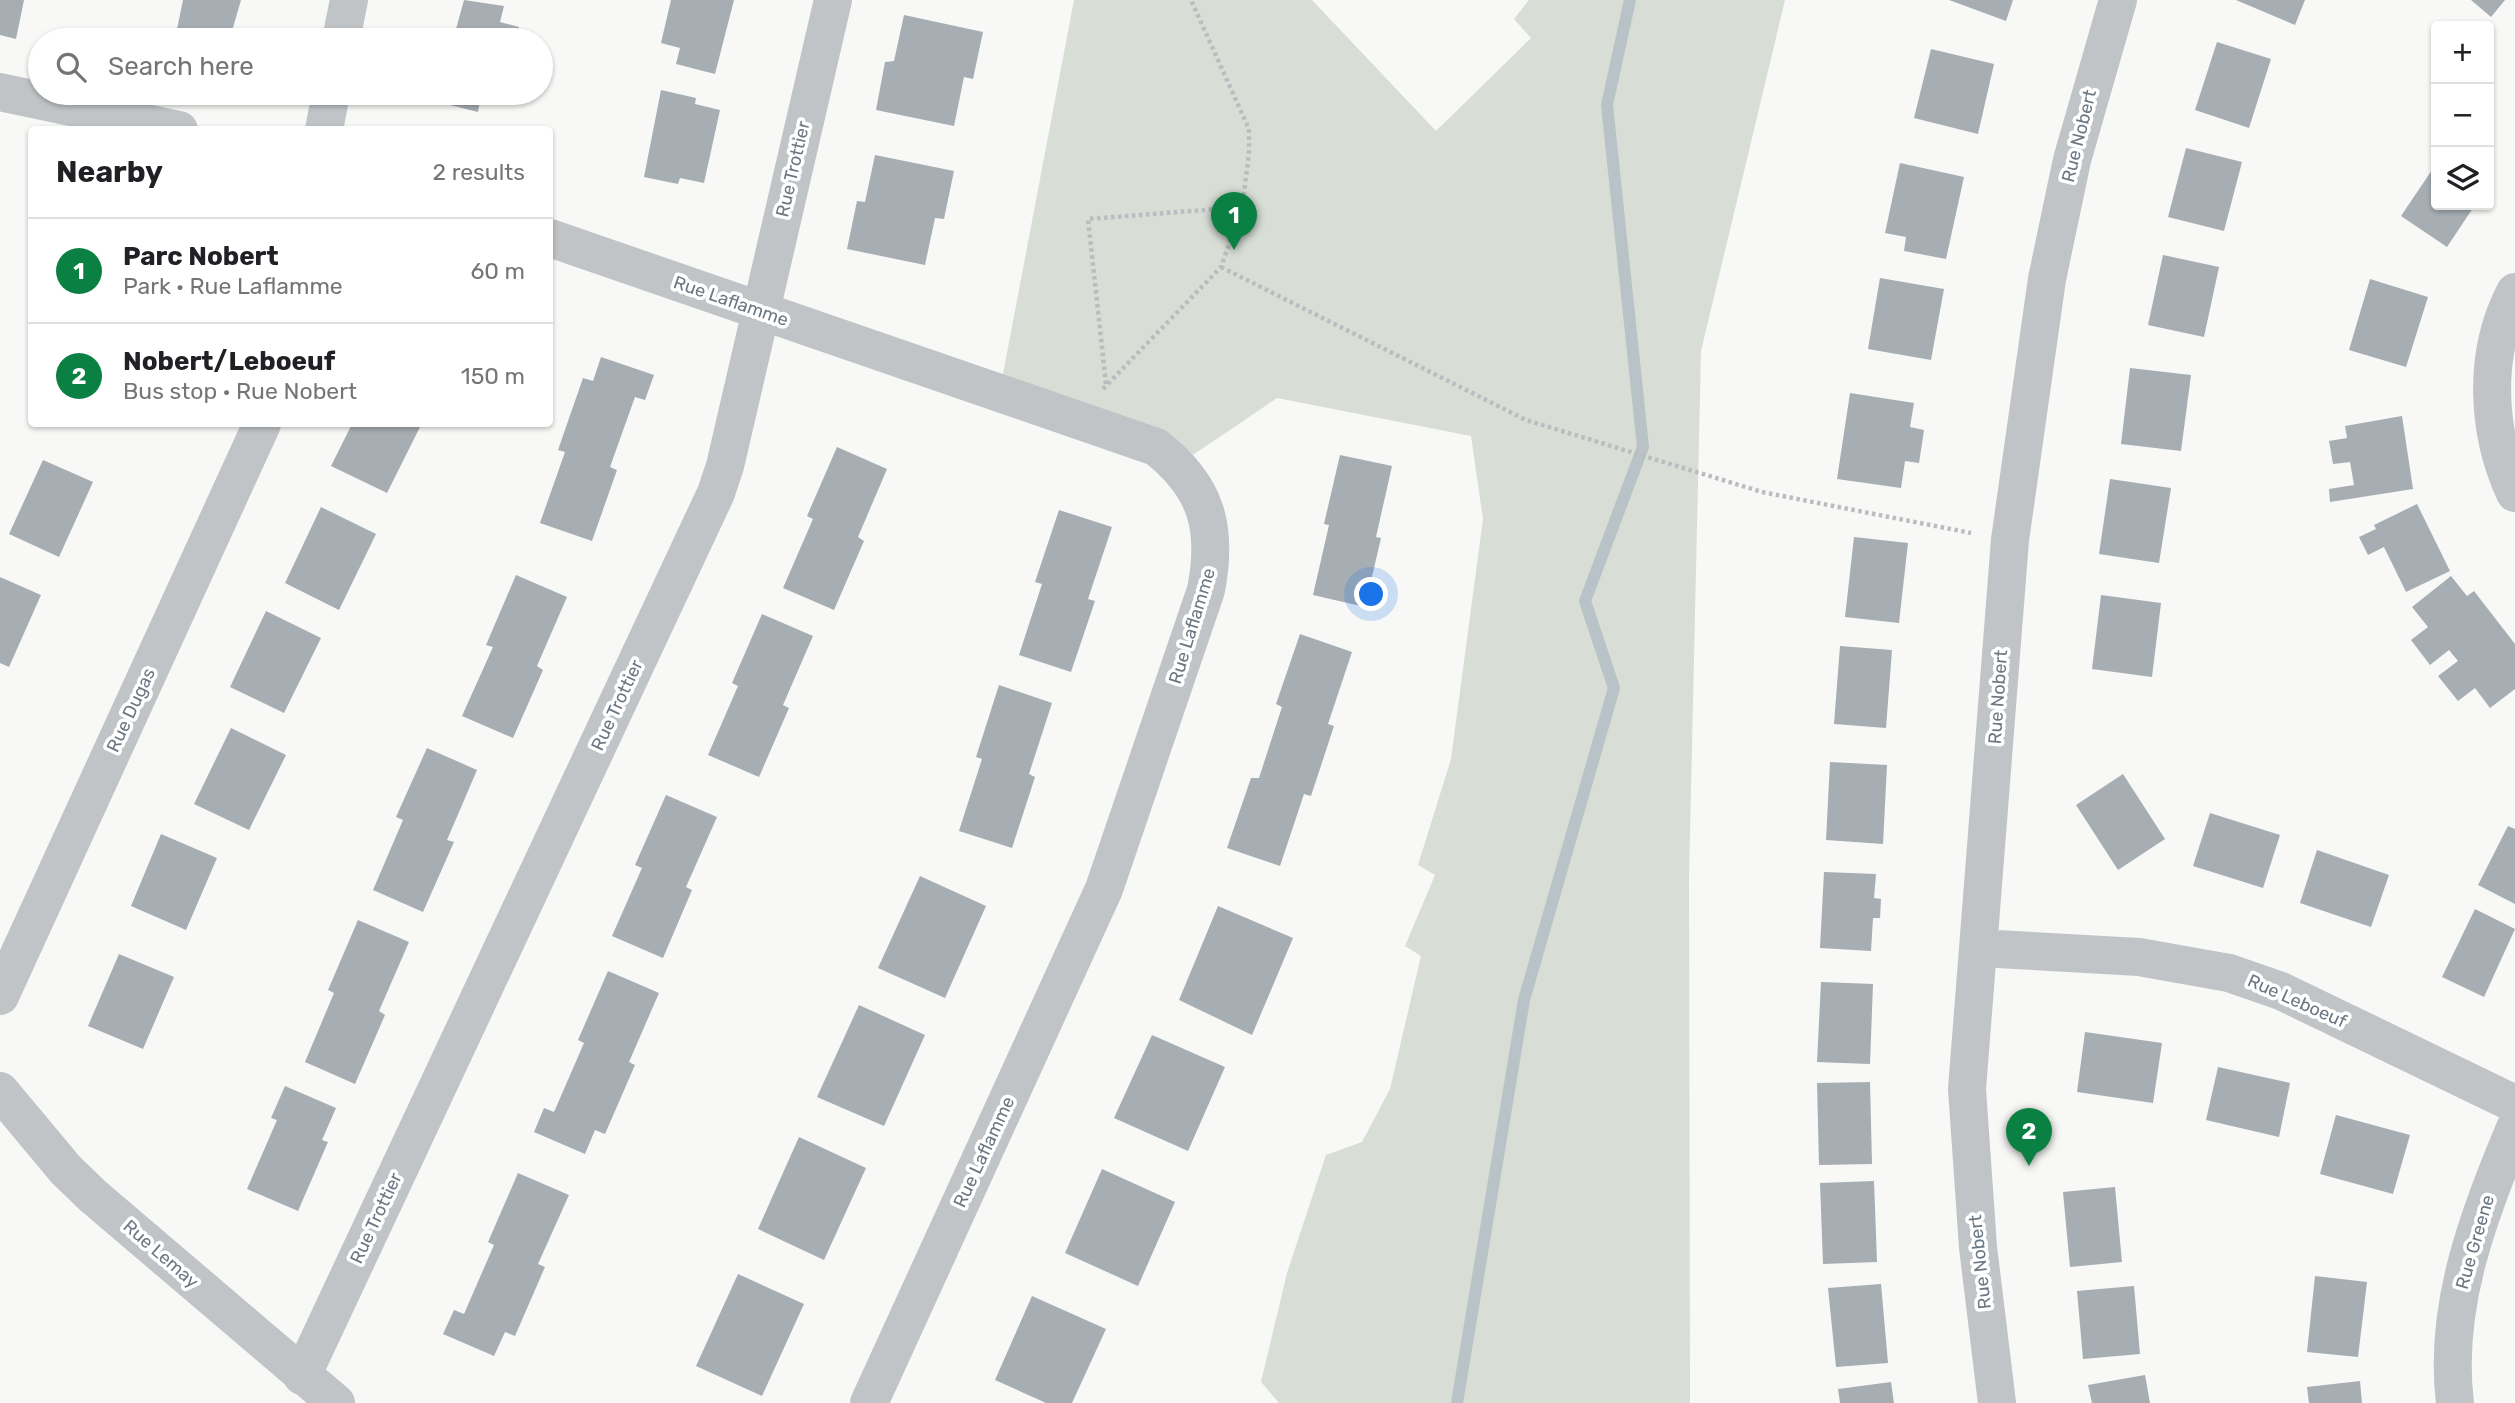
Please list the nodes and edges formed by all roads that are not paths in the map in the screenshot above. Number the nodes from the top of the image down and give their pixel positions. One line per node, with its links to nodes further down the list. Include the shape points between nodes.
1 (349, 0): 4 (street)
2 (833, 0): 13 (street, Rue Trottier)
3 (2118, 0): 16 (street, Rue Nobert, via 2072,160 2047,279 2010,540)
4 (343, 28)
5 (0, 92): 6 (street)
6 (28, 98)
7 (61, 105): 9 (street)
8 (329, 105): 10 (street)
9 (160, 126)
10 (325, 126)
11 (553, 239): 13 (street, Rue Laflamme)
12 (2515, 292): 15 (street, via 2500,326 2492,400 2504,469)
13 (761, 311): 21 (street, Rue Trottier, via 716,493); 23 (street, Rue Laflamme, via 1156,447 1178,465 1196,490 1210,523 1212,557 1206,590 1104,889)
14 (261, 427): 17 (street, Rue Dugas)
15 (2515, 493)
16 (1979, 948): 19 (street, Rue Leboeuf, via 2139,957 2229,972 2281,991); 24 (street, Rue Nobert, via 1967,1089 1978,1247)
17 (0, 996)
18 (0, 1091): 21 (street, Rue Lemay, via 93,1196)
19 (2515, 1104)
20 (2515, 1128): 25 (street, Rue Greene, via 2480,1211 2463,1272 2455,1333)
21 (302, 1376): 22 (street, Rue Lemay)
22 (336, 1403)
23 (869, 1403)
24 (1997, 1403)
25 (2455, 1403)

